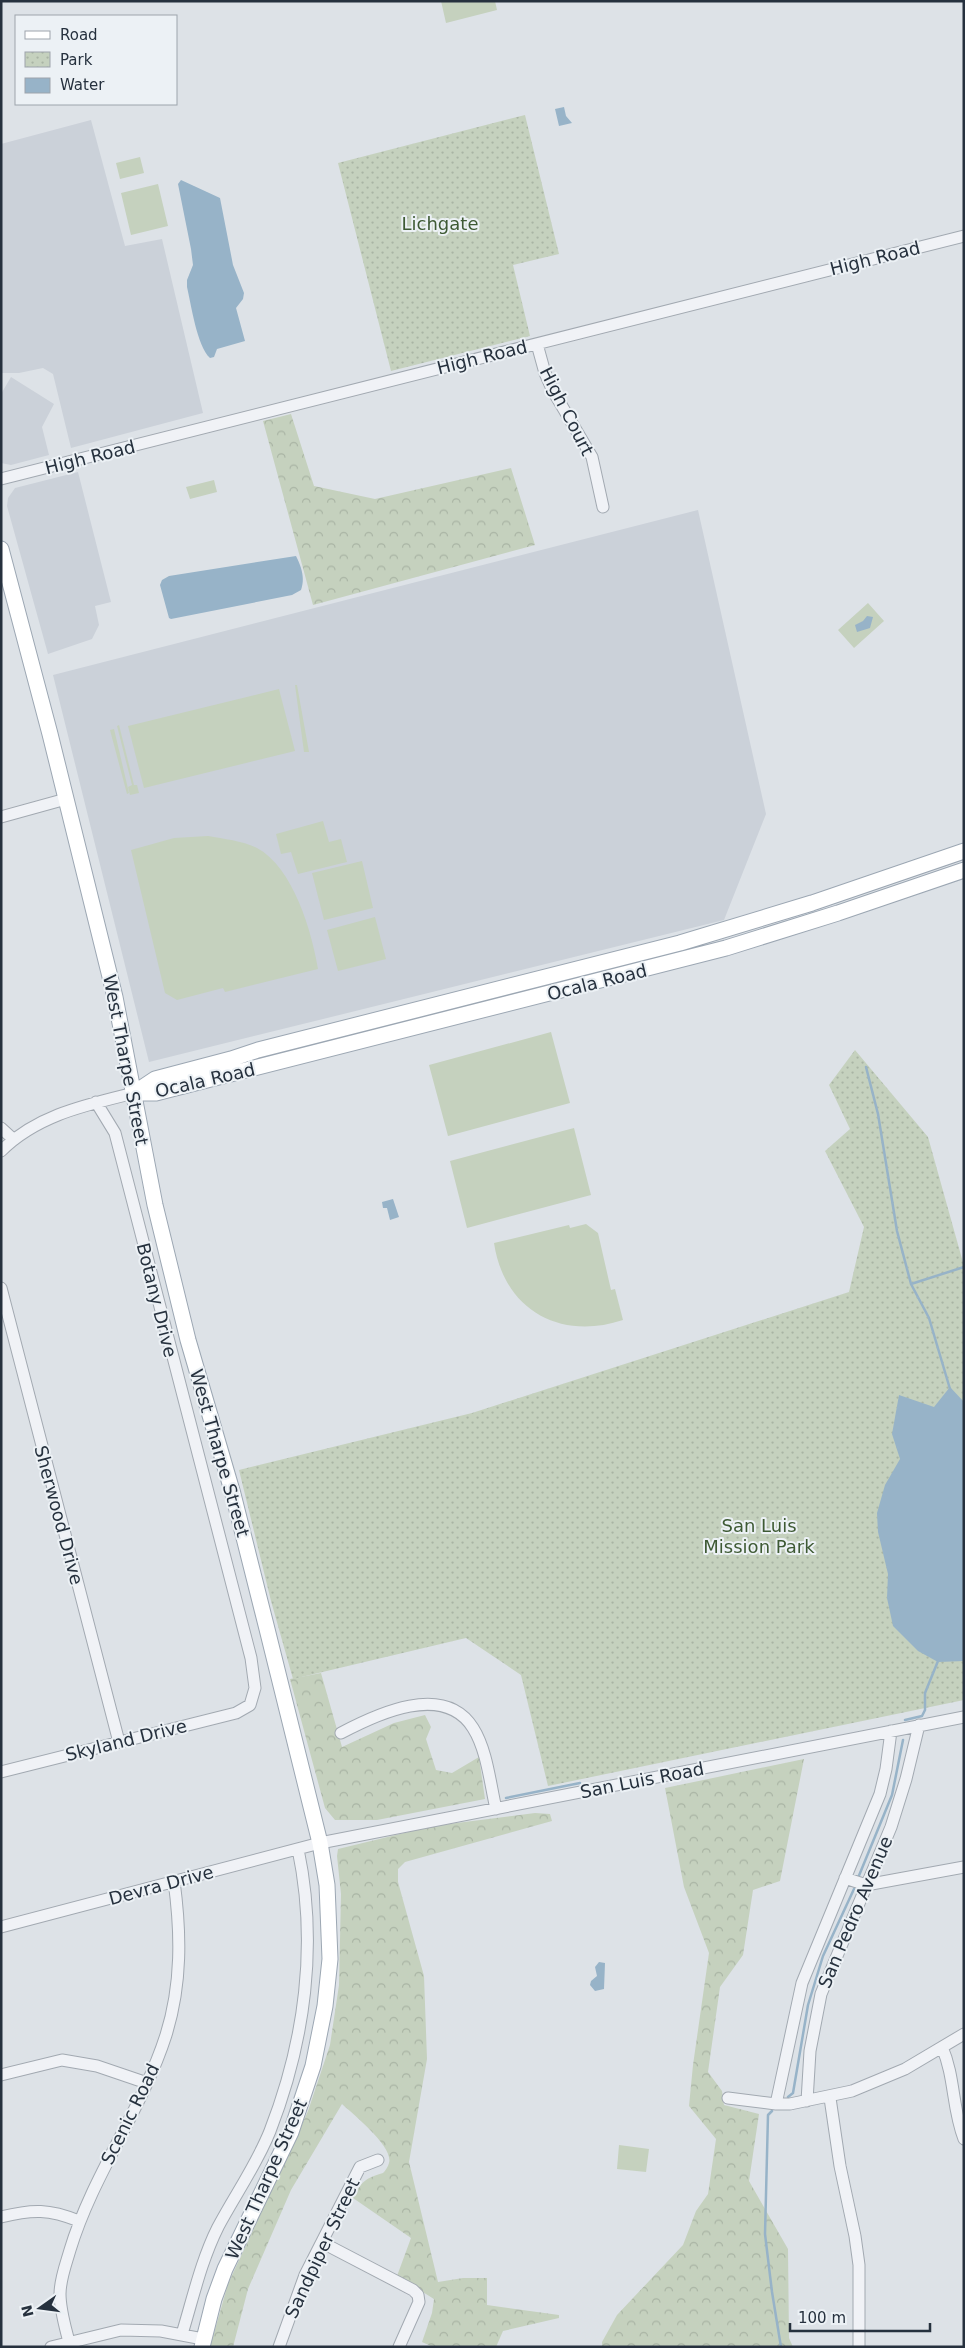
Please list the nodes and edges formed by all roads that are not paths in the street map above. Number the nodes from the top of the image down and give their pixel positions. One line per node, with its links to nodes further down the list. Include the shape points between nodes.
1 (964, 236): 2 (street, High Road)
2 (537, 344): 3 (street, High Road); 4 (street, High Court, via 553,391 592,457)
3 (1, 479)
4 (603, 507)
5 (1, 549): 6 (main road, West Tharpe Street)
6 (66, 799): 7 (street); 22 (main road, West Tharpe Street, via 115,997)
7 (1, 817)
8 (964, 851): 9 (main road, Ocala Road)
9 (908, 870): 11 (main road, Ocala Road); 12 (main road)
10 (964, 870): 12 (main road, Ocala Road)
11 (892, 876): 13 (main road); 14 (main road, Ocala Road)
12 (914, 887): 13 (main road, Ocala Road)
13 (898, 892): 15 (main road, Ocala Road)
14 (787, 911): 15 (main road); 16 (main road, Ocala Road)
15 (784, 930): 18 (main road, Ocala Road)
16 (650, 950): 17 (main road, Ocala Road); 18 (main road)
17 (628, 956): 19 (main road); 20 (main road, Ocala Road)
18 (655, 968): 19 (main road, Ocala Road)
19 (632, 973): 21 (main road, Ocala Road)
20 (323, 1033): 21 (main road); 22 (main road, Ocala Road, via 155,1079)
21 (327, 1050): 22 (main road, Ocala Road, via 156,1093)
22 (134, 1093): 23 (street); 36 (main road, West Tharpe Street, via 155,1204 188,1340 233,1494)
23 (96, 1102): 25 (street, via 50,1117); 28 (street, Botany Drive, via 115,1133 251,1658 255,1682)
24 (1, 1128): 25 (street)
25 (13, 1139): 26 (street)
26 (1, 1151)
27 (1, 1288): 33 (street, Sherwood Drive)
28 (250, 1705): 33 (street, Skyland Drive, via 236,1713)
29 (964, 1716): 30 (street, San Luis Road)
30 (919, 1725): 31 (street, San Luis Road); 41 (street, San Pedro Avenue, via 899,1802)
31 (892, 1731): 35 (street, San Luis Road); 39 (street, San Pedro Avenue, via 880,1794)
32 (341, 1733): 35 (street, via 369,1718 401,1708 423,1704 449,1708 465,1718 476,1734)
33 (118, 1742): 34 (street, Skyland Drive)
34 (1, 1772)
35 (496, 1809): 36 (street, San Luis Road)
36 (320, 1843): 37 (street, Devra Drive); 58 (main road, West Tharpe Street, via 327,1884 330,1959 320,2040 291,2132 225,2269)
37 (298, 1849): 40 (street, Devra Drive); 56 (street, via 304,1879 308,1953 293,2063 270,2132 212,2242)
38 (964, 1867): 41 (street)
39 (845, 1878): 41 (street); 50 (street, San Pedro Avenue, via 802,1983)
40 (174, 1881): 42 (street, Devra Drive); 46 (street, Scenic Road, via 178,1915 178,1978 166,2034)
41 (866, 1884): 49 (street, San Pedro Avenue, via 821,1994 810,2051)
42 (1, 1927)
43 (964, 2034): 44 (street)
44 (942, 2047): 48 (street, via 875,2084); 51 (street, via 948,2062 955,2114)
45 (1, 2076): 46 (street, via 62,2060 96,2066)
46 (147, 2083): 54 (street, Scenic Road)
47 (728, 2098): 50 (street)
48 (830, 2098): 49 (street); 62 (street, via 859,2265)
49 (807, 2101): 50 (street)
50 (776, 2104)
51 (964, 2139)
52 (378, 2160): 55 (street, Sandpiper Street, via 360,2168)
53 (1, 2217): 54 (street, via 44,2210)
54 (80, 2221): 57 (street, Scenic Road, via 60,2292 61,2312)
55 (322, 2244): 60 (street, Sandpiper Street, via 305,2275); 61 (street, via 413,2290 419,2299)
56 (182, 2334): 57 (street, via 121,2330); 58 (street)
57 (69, 2342): 59 (street)
58 (202, 2343)
59 (51, 2347)
60 (280, 2347)
61 (399, 2347)
62 (859, 2347)

